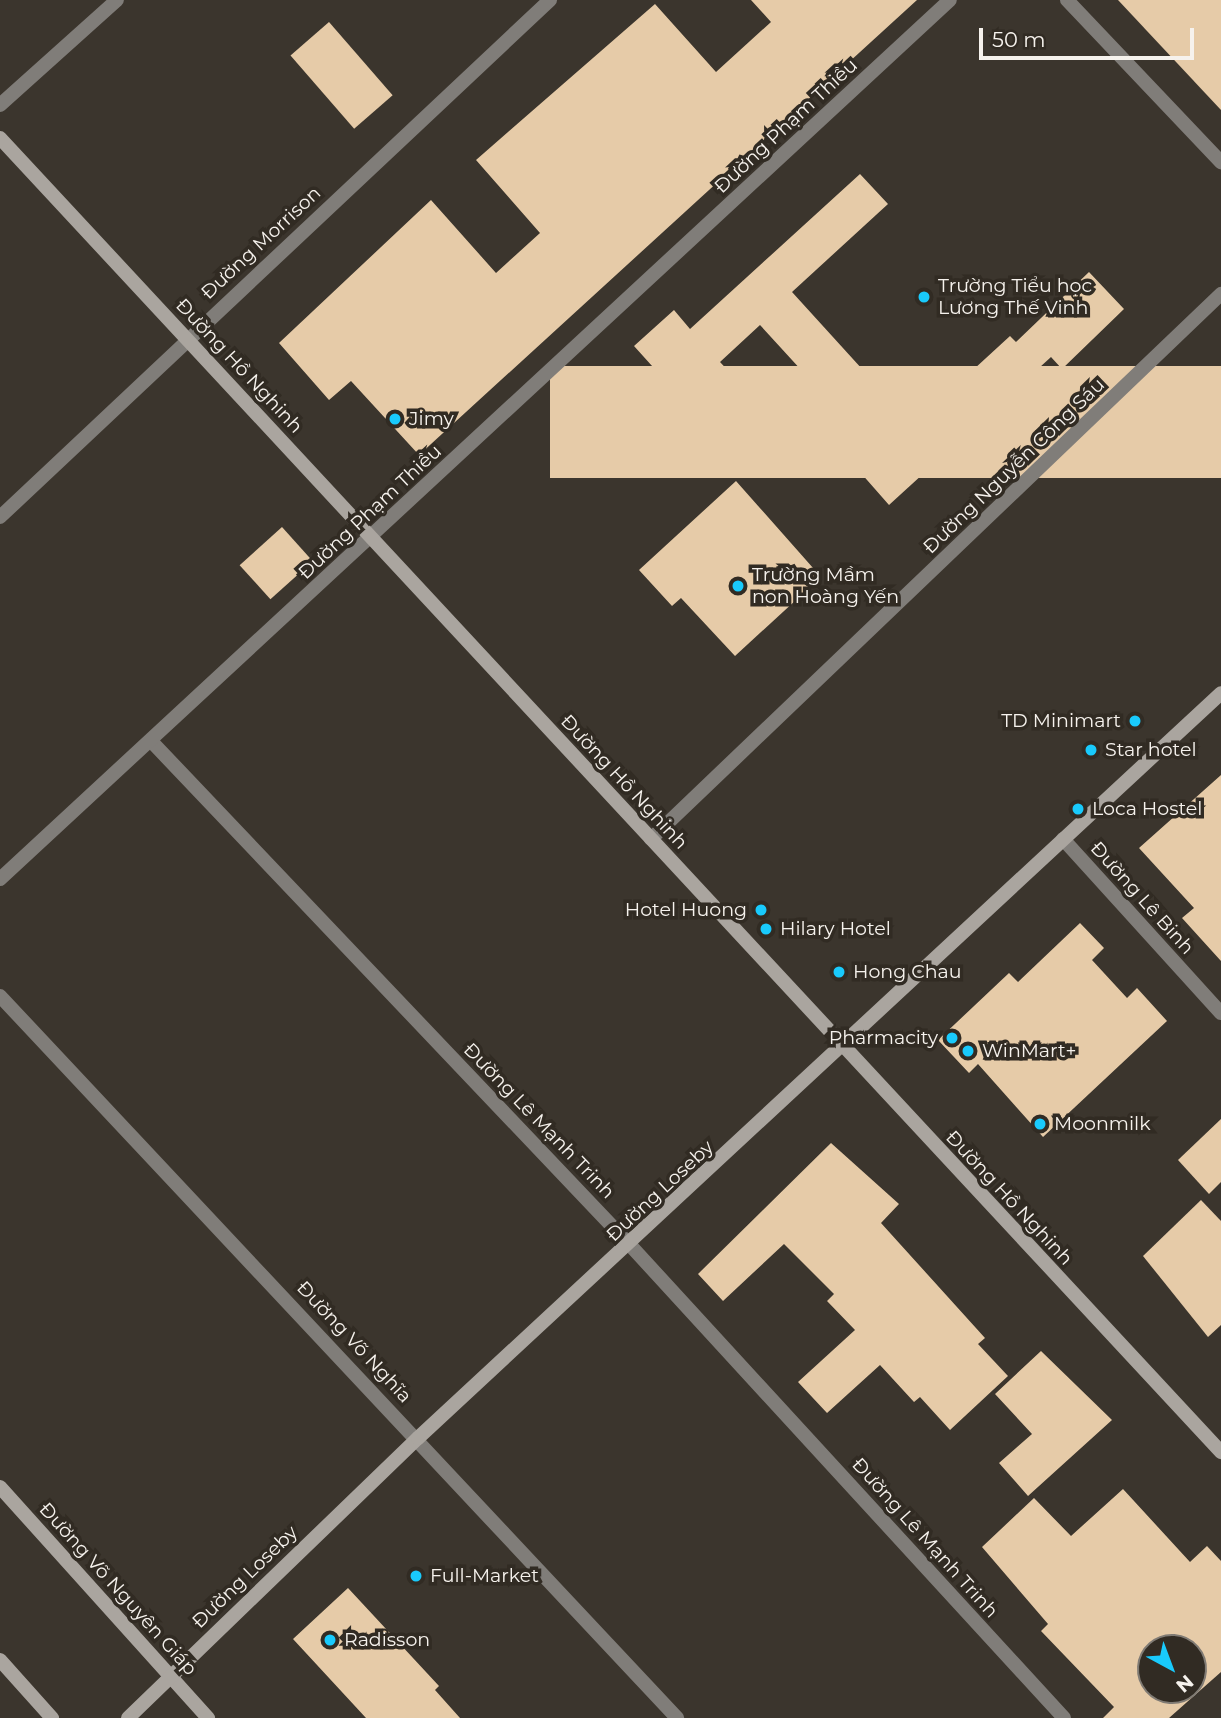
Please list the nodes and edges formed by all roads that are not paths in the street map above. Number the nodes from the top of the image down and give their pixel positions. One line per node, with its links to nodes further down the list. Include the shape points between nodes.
1 (117, 0): 5 (street)
2 (550, 0): 9 (street, Đường Morrison)
3 (950, 0): 11 (street, Đường Phạm Thiều)
4 (1068, 0): 7 (street)
5 (0, 105)
6 (0, 138): 9 (street, Đường Hồ Nghinh)
7 (1221, 162)
8 (1221, 294): 14 (street, Đường Nguyễn Công Sáu)
9 (187, 338): 10 (street, Đường Morrison); 11 (street, Đường Hồ Nghinh)
10 (0, 517)
11 (370, 538): 13 (street, Đường Phạm Thiều); 14 (street, Đường Hồ Nghinh)
12 (1221, 693): 15 (street, Đường Loseby)
13 (152, 742): 16 (street, Đường Phạm Thiều); 20 (street, Đường Lê Mạnh Trinh)
14 (651, 839): 19 (street, Đường Hồ Nghinh)
15 (1063, 839): 18 (street, Đường Lê Binh); 19 (street, Đường Loseby)
16 (0, 878)
17 (0, 996): 21 (street, Đường Võ Nghĩa)
18 (1218, 1005)
19 (841, 1048): 20 (street, Đường Loseby); 22 (street, Đường Hồ Nghinh)
20 (630, 1245): 21 (street, Đường Loseby); 30 (street, Đường Lê Mạnh Trinh)
21 (418, 1438): 25 (street, Đường Loseby); 29 (street, Đường Võ Nghĩa)
22 (1221, 1452)
23 (0, 1486): 25 (street, Đường Võ Nguyên Giáp)
24 (0, 1660): 26 (street)
25 (171, 1677): 27 (street, Đường Loseby); 28 (street, Đường Võ Nguyên Giáp)
26 (52, 1718)
27 (128, 1718)
28 (208, 1718)
29 (677, 1718)
30 (1064, 1718)

